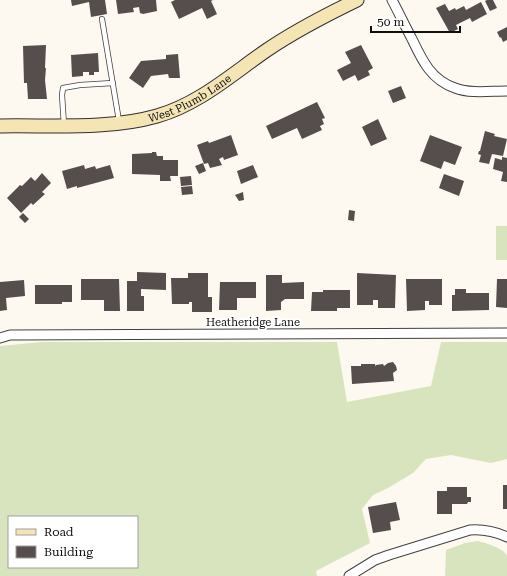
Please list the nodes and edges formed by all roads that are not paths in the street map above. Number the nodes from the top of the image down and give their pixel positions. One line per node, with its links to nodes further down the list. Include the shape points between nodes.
1 (357, 0): 6 (main road, West Plumb Lane, via 279,42 224,81 182,106 159,116)
2 (392, 0): 5 (street, via 425,66 438,79 463,90)
3 (102, 19): 4 (lane)
4 (113, 83): 6 (lane); 7 (lane, via 63,88)
5 (507, 91)
6 (119, 123): 7 (main road, West Plumb Lane)
7 (64, 125): 8 (main road, West Plumb Lane)
8 (0, 126)
9 (507, 333): 10 (street, Heatheridge Lane, via 10,335)
10 (0, 338)
11 (507, 537): 12 (street, via 482,529 470,530 375,560)
12 (348, 576)

